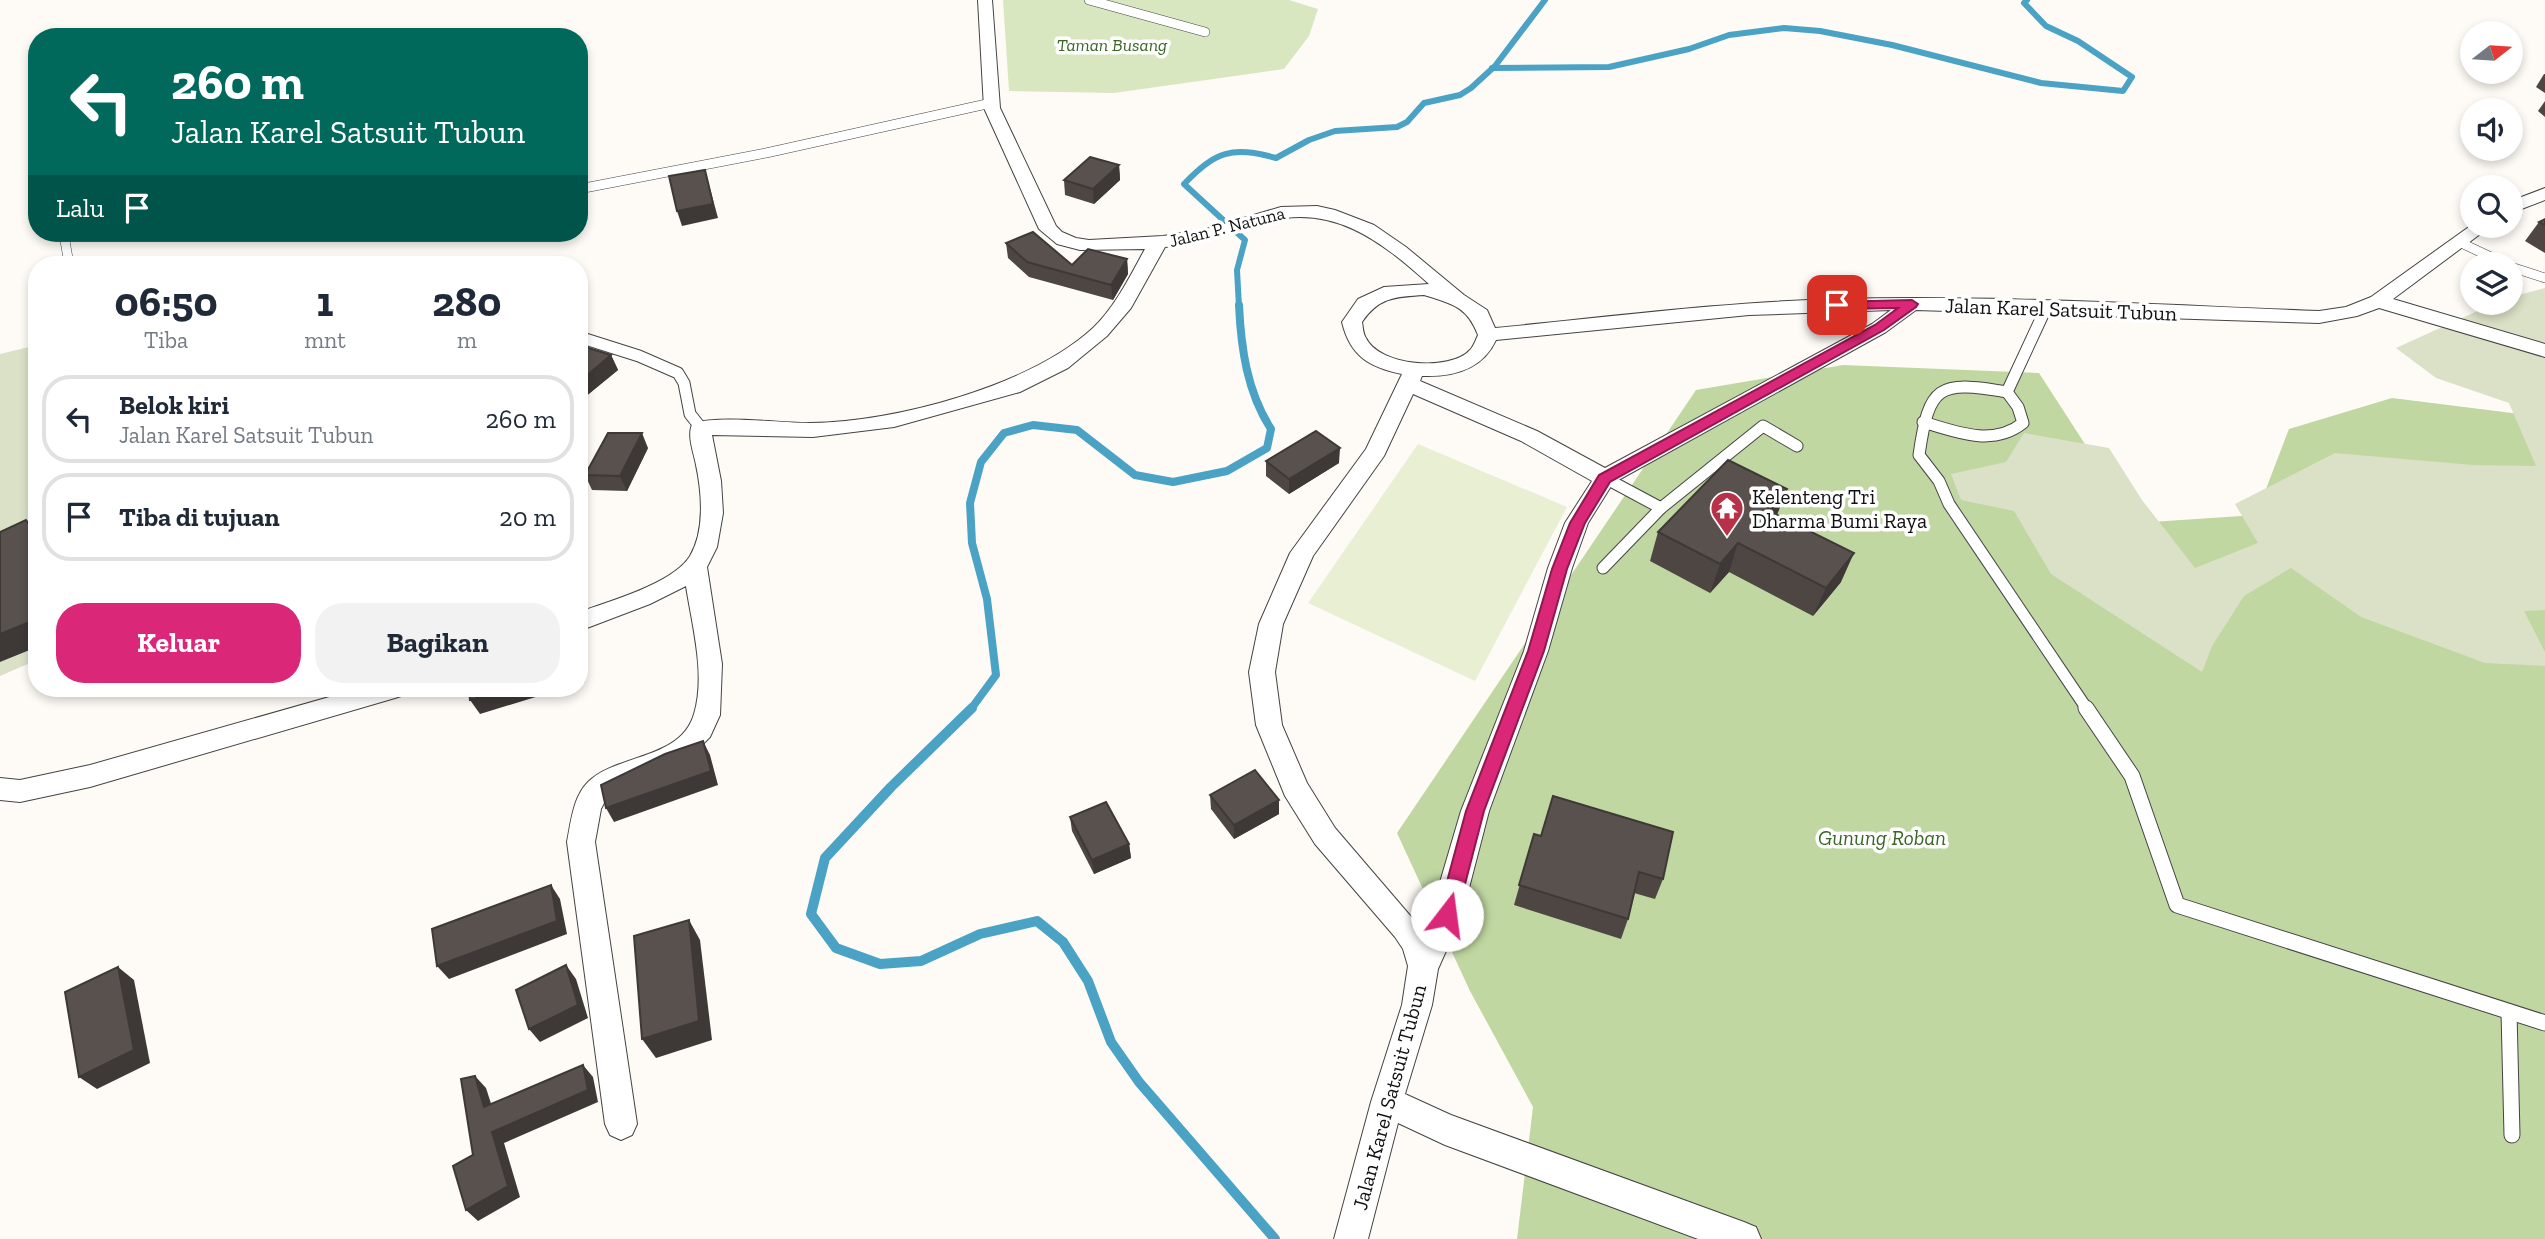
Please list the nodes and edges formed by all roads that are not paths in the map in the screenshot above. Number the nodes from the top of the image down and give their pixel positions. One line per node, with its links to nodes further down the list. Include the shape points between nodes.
1 (985, 0): 4 (street, Jalan P. Natuna)
2 (1089, 0): 3 (lane)
3 (1205, 32)
4 (991, 103): 5 (lane); 10 (street, Jalan P. Natuna, via 1048,229 1056,237 1080,246)
5 (588, 187)
6 (2545, 193): 7 (street)
7 (2523, 203)
8 (2465, 238): 9 (street, Jalan Karel Satsuit Tubun)
9 (2459, 242): 11 (lane); 15 (street, Jalan Karel Satsuit Tubun)
10 (1158, 243): 14 (street, Jalan P. Natuna, via 1291,211 1336,215 1424,267); 24 (street, via 1121,308 1100,332 1061,363 1013,387 894,420 813,430)
11 (2480, 252)
12 (2523, 271): 13 (lane)
13 (2545, 278)
14 (1457, 299): 18 (street, via 1480,314); 21 (street, via 1425,289 1391,291 1365,303 1352,322 1358,344 1380,362)
15 (2378, 301): 17 (street, Jalan Karel Satsuit Tubun, via 2319,317); 20 (street)
16 (1912, 304): 17 (street, Jalan Karel Satsuit Tubun); 18 (street, Jalan Karel Satsuit Tubun, via 1779,307); 26 (street, via 1879,328)
17 (2046, 308): 22 (lane)
18 (1488, 335): 21 (street, via 1477,355 1450,368)
19 (588, 340): 24 (lane, via 678,373 690,414)
20 (2545, 351)
21 (1411, 377): 26 (street); 33 (street, Jalan Karel Satsuit Tubun, via 1376,451 1302,553 1271,624 1262,672 1269,725 1295,788 1325,836 1405,928)
22 (2007, 393): 23 (lane, via 1948,386 1930,399); 23 (lane, via 2024,423 2014,433 1958,433)
23 (1923, 422): 34 (lane, via 1919,455 2132,776 2177,905)
24 (701, 428): 28 (street, via 710,481 709,536)
25 (1797, 446): 27 (lane, via 1763,426)
26 (1605, 478): 27 (lane); 33 (street, via 1577,523 1536,651 1475,811 1447,915)
27 (1661, 508): 29 (lane)
28 (695, 566): 30 (street, via 669,584); 37 (street, via 712,690 707,716 696,739 674,756 597,789 589,803 581,842)
29 (1603, 568)
30 (588, 618)
31 (364, 697): 32 (street, via 90,776 20,792)
32 (0, 789)
33 (1423, 966): 36 (street, Jalan Karel Satsuit Tubun, via 1417,1005)
34 (2509, 1012): 35 (lane); 38 (lane)
35 (2545, 1023)
36 (1387, 1101): 39 (street, Jalan Karel Satsuit Tubun); 40 (street, via 1445,1129)
37 (621, 1124)
38 (2512, 1135)
39 (1351, 1239)
40 (1744, 1239)

